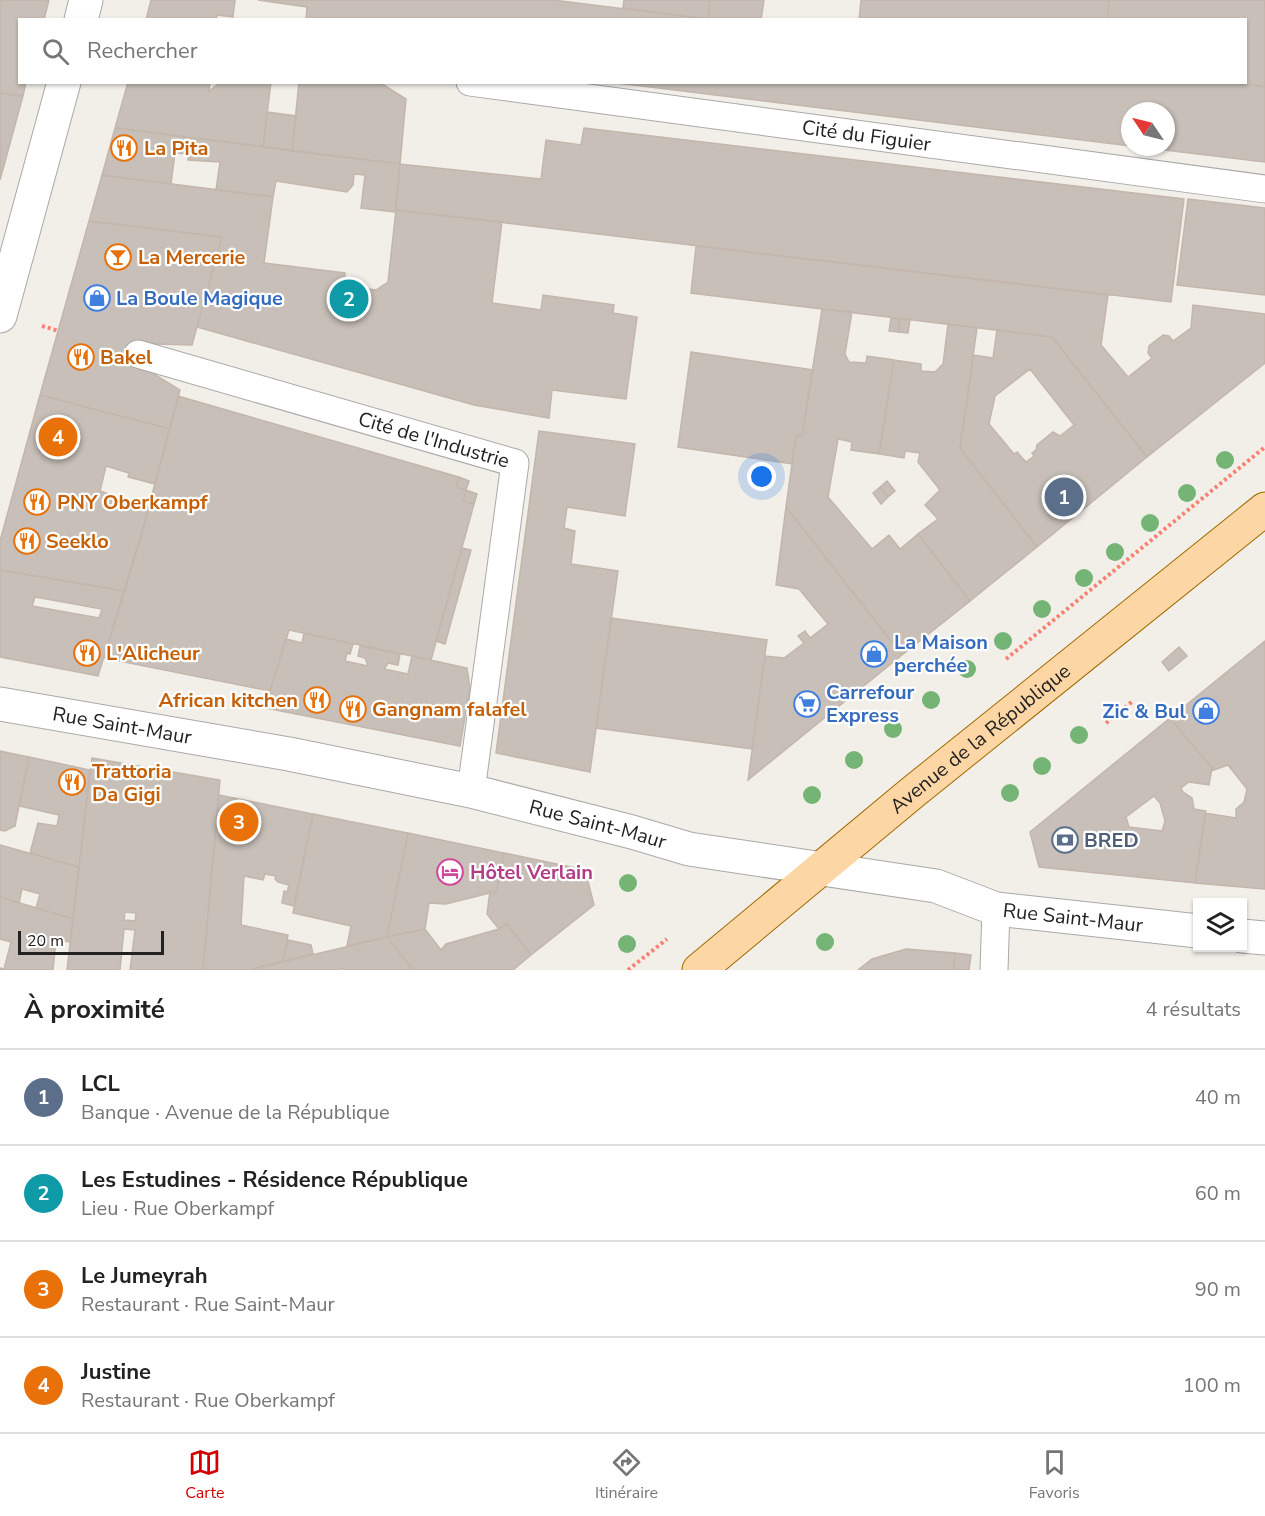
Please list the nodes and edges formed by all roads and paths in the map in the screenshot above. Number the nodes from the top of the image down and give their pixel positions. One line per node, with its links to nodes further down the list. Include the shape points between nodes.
1 (86, 0): 2 (street)
2 (82, 18)
3 (63, 84): 6 (street)
4 (485, 84): 5 (lane, Cité du Figuier)
5 (1265, 189)
6 (0, 316)
7 (138, 354): 12 (lane, Cité de l'Industrie, via 515,463)
8 (1265, 509): 13 (main road, Avenue de la République)
9 (1133, 701): 11 (path)
10 (0, 704): 12 (street, Rue Saint-Maur, via 289,754)
11 (1106, 723)
12 (471, 791): 13 (street, Rue Saint-Maur, via 689,849)
13 (820, 869): 14 (street, Rue Saint-Maur, via 936,886); 18 (main road, Avenue de la République)
14 (996, 909): 15 (street, Rue Saint-Maur); 19 (lane)
15 (1193, 931)
16 (1247, 936): 17 (street)
17 (1265, 938)
18 (699, 970)
19 (994, 970)

